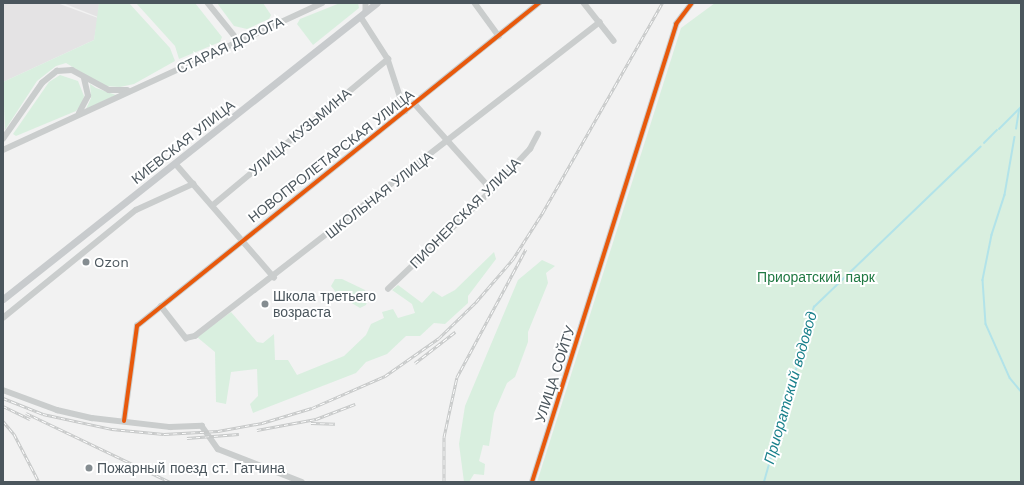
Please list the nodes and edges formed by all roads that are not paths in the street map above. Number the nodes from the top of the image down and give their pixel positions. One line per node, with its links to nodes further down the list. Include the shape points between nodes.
1 (208, 3): 12 (street)
2 (322, 3): 12 (street, СТАРАЯ ДОРОГА)
3 (366, 3): 9 (street)
4 (378, 3): 9 (main road, КИЕВСКАЯ УЛИЦА)
5 (475, 3): 11 (street)
6 (539, 3): 11 (street, НОВОПРОЛЕТАРСКАЯ УЛИЦА)
7 (584, 3): 10 (street)
8 (692, 3): 37 (street, УЛИЦА СОЙТУ, via 676,24)
9 (363, 15): 14 (street); 24 (main road, КИЕВСКАЯ УЛИЦА)
10 (600, 22): 13 (street); 22 (street, ШКОЛЬНАЯ УЛИЦА)
11 (498, 36): 17 (street, НОВОПРОЛЕТАРСКАЯ УЛИЦА)
12 (238, 40): 16 (street, СТАРАЯ ДОРОГА)
13 (614, 41)
14 (388, 59): 18 (street); 27 (street, УЛИЦА КУЗЬМИНА)
15 (84, 78): 16 (street, СТАРАЯ ДОРОГА, via 109,90); 19 (street, via 88,96); 21 (street, СТАРАЯ ДОРОГА, via 64,69 49,75)
16 (137, 88): 19 (street, СТАРАЯ ДОРОГА)
17 (415, 104): 18 (street, НОВОПРОЛЕТАРСКАЯ УЛИЦА); 22 (street)
18 (404, 111): 28 (street, НОВОПРОЛЕТАРСКАЯ УЛИЦА)
19 (76, 116): 23 (street, СТАРАЯ ДОРОГА)
20 (538, 134): 26 (street, ПИОНЕРСКАЯ УЛИЦА, via 530,149)
21 (3, 139)
22 (447, 141): 26 (street); 29 (street, ШКОЛЬНАЯ УЛИЦА)
23 (3, 150)
24 (176, 164): 25 (street); 31 (main road, КИЕВСКАЯ УЛИЦА)
25 (193, 184): 27 (street); 33 (street, КИЕВСКАЯ УЛИЦА, via 132,214)
26 (492, 190): 30 (street, ПИОНЕРСКАЯ УЛИЦА)
27 (213, 205): 28 (street)
28 (243, 240): 29 (street); 32 (street, НОВОПРОЛЕТАРСКАЯ УЛИЦА)
29 (274, 277): 32 (street, ШКОЛЬНАЯ УЛИЦА, via 195,336 186,338)
30 (388, 288)
31 (3, 299)
32 (161, 306): 35 (street, НОВОПРОЛЕТАРСКАЯ УЛИЦА, via 138,326)
33 (3, 318)
34 (3, 390): 35 (street, via 76,415)
35 (124, 421): 36 (street, via 170,427 202,426 218,449)
36 (302, 482)
37 (532, 482)

